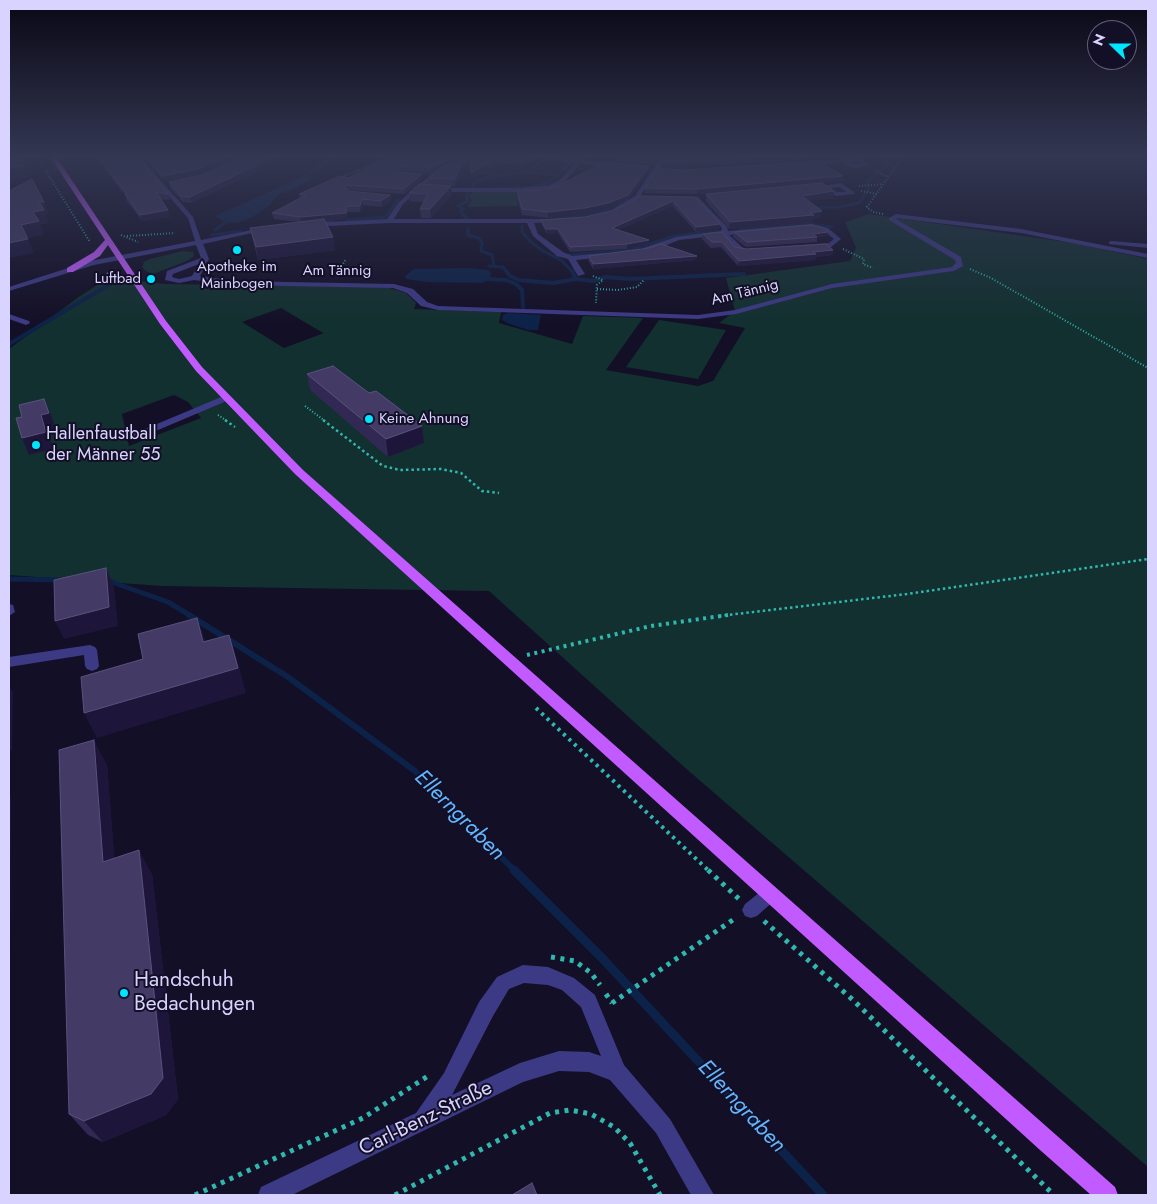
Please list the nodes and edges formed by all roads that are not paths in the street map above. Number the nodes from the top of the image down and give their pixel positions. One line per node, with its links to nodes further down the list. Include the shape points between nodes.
1 (91, 214): 11 (main road)
2 (189, 214): 12 (street)
3 (394, 214): 5 (street)
4 (710, 214): 10 (street, via 725,228)
5 (389, 221): 7 (street); 8 (street)
6 (569, 221): 7 (street)
7 (530, 222): 19 (street, via 535,235 545,244)
8 (302, 226)
9 (277, 228): 12 (street)
10 (724, 233): 10 (street, via 819,227 838,240 831,245 746,251 739,250); 15 (street, via 678,238)
11 (108, 241): 18 (main road); 21 (main road)
12 (198, 242): 18 (street); 20 (street)
13 (1096, 246): 14 (street, via 1116,242); 17 (street); 23 (street, Am Tännig, via 1012,230 900,216 891,219 958,259 960,264 954,268 795,294 736,312 698,317 438,308 424,304 406,289 385,285 235,283)
14 (1148, 246)
15 (638, 252)
16 (615, 254): 19 (street)
17 (1148, 256)
18 (120, 258): 21 (street); 27 (main road, via 163,322)
19 (571, 258): 22 (street)
20 (205, 259): 23 (street); 23 (street, Am Tännig, via 170,274 168,278 179,281)
21 (90, 261): 24 (street)
22 (581, 274)
23 (194, 278)
24 (9, 289)
25 (9, 316): 26 (street)
26 (26, 323)
27 (226, 398): 28 (street, via 148,431); 31 (main road, via 299,472)
28 (120, 438)
29 (9, 662): 30 (street, via 90,650)
30 (92, 666)
31 (770, 894): 32 (street); 37 (main road)
32 (751, 910)
33 (617, 1072): 34 (street, Carl-Benz-Straße, via 589,1062 558,1061 520,1073); 34 (street, via 588,1001 568,984 548,976 522,974 503,983 450,1080); 36 (street, via 664,1126)
34 (421, 1122): 35 (street, Carl-Benz-Straße)
35 (268, 1195)
36 (703, 1195)
37 (1107, 1195)

